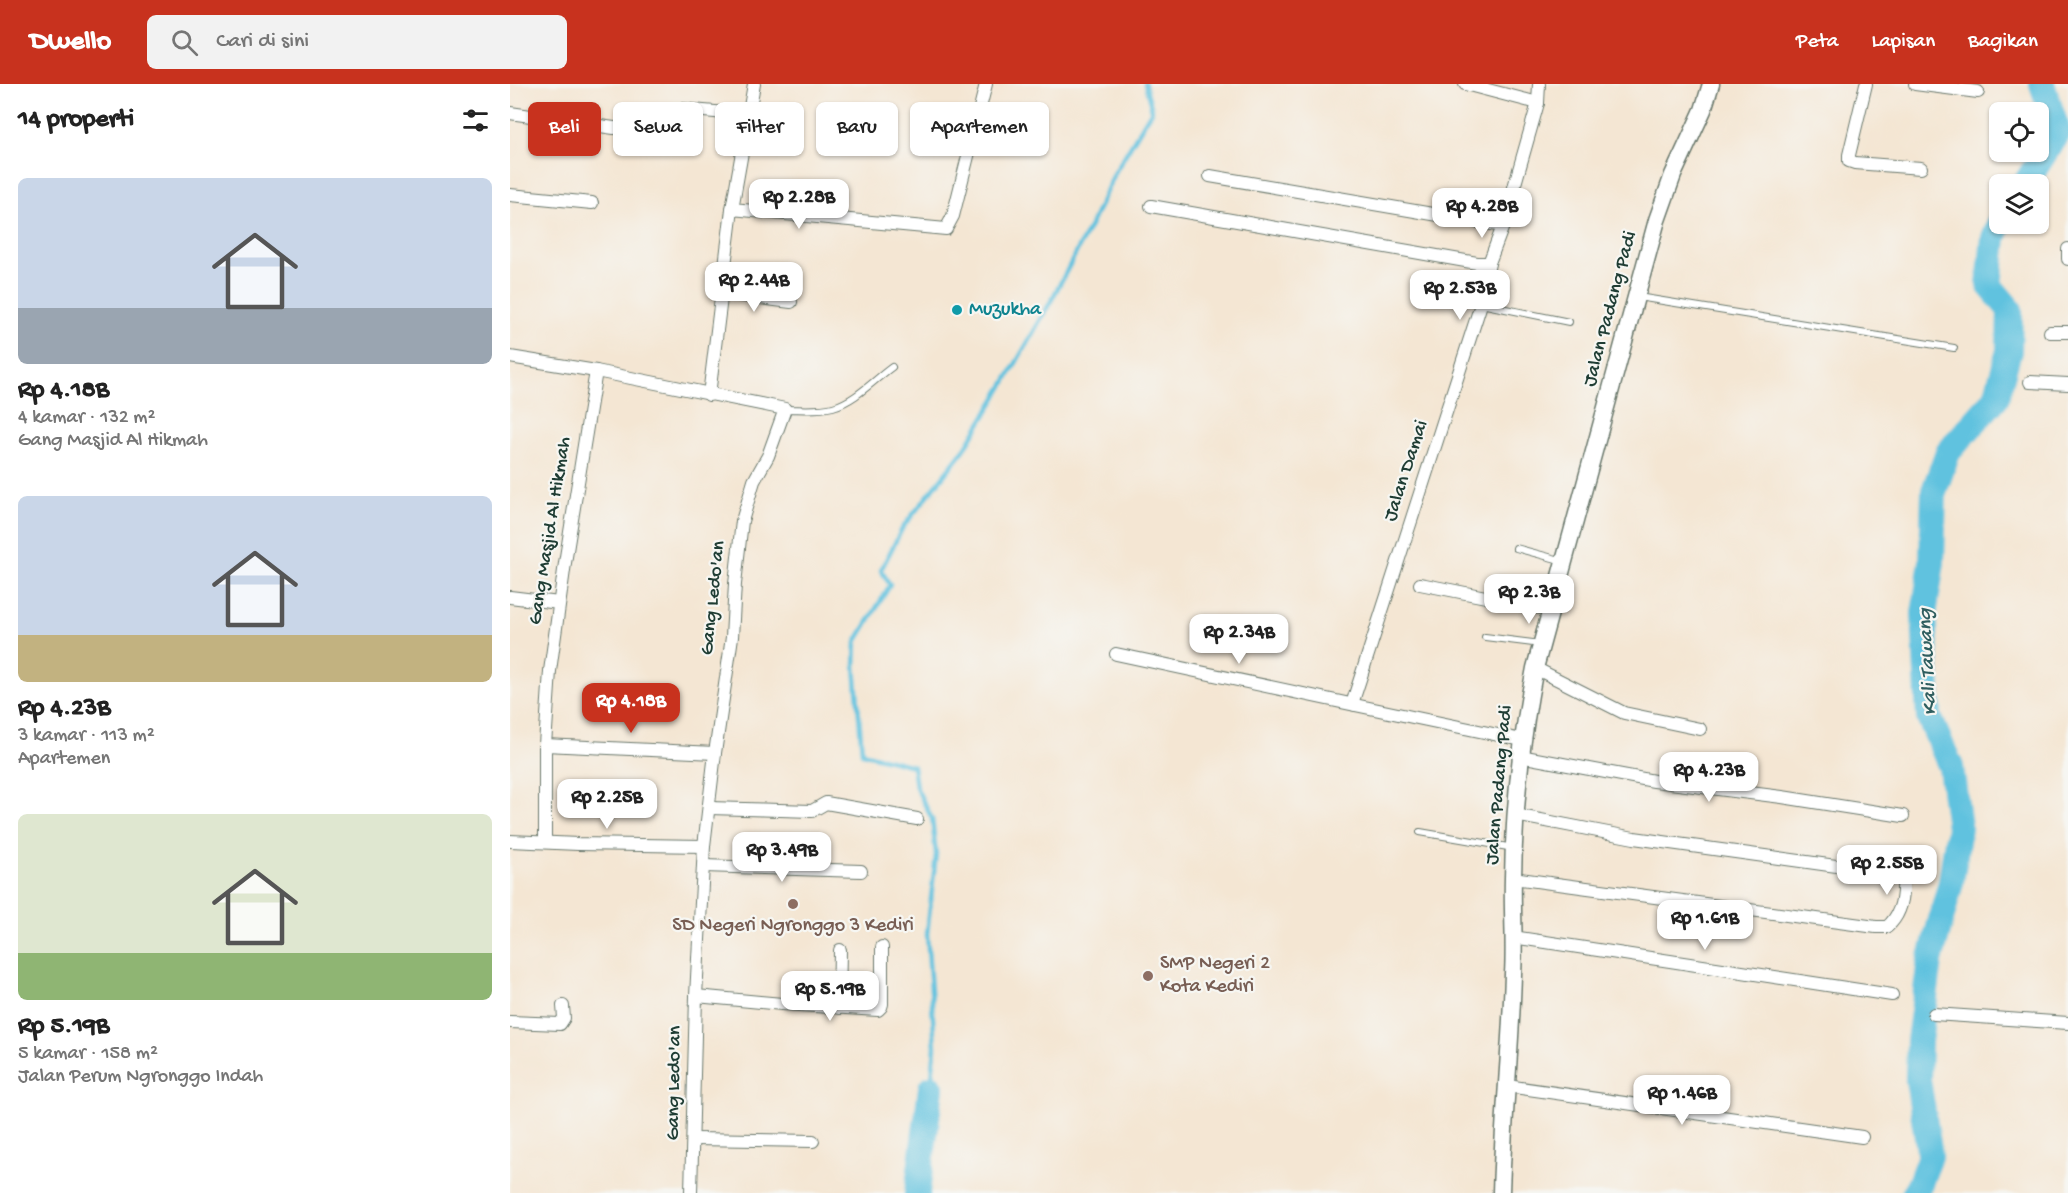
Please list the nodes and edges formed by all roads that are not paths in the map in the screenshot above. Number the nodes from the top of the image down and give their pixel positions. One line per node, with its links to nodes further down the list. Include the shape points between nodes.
1 (754, 84): 9 (street)
2 (986, 84): 19 (street, via 953,216 946,230)
3 (1465, 84): 10 (street)
4 (1539, 84): 10 (street, Jalan Damai)
5 (1711, 84): 25 (main road, Jalan Padang Padi, via 1664,200)
6 (1866, 84): 14 (street, via 1849,161)
7 (1915, 84): 8 (street)
8 (1978, 92)
9 (751, 102)
10 (1538, 103): 20 (street, Jalan Damai)
11 (715, 112): 12 (street, via 681,109 639,128)
12 (510, 113)
13 (742, 156): 19 (street)
14 (1921, 168)
15 (1210, 176): 20 (street)
16 (510, 195): 17 (street)
17 (592, 203)
18 (1151, 206): 23 (street)
19 (732, 209): 24 (street)
20 (1503, 226): 23 (street, Jalan Damai)
21 (2068, 249): 22 (street)
22 (2068, 260)
23 (1490, 263): 27 (street, Jalan Damai)
24 (722, 293): 26 (street); 37 (street)
25 (1637, 297): 31 (lane); 40 (main road, Jalan Padang Padi)
26 (791, 302)
27 (1481, 304): 28 (lane); 49 (street, Jalan Damai, via 1354,694)
28 (1569, 322)
29 (2050, 332): 30 (street)
30 (2068, 332)
31 (1954, 348)
32 (510, 357): 34 (street)
33 (892, 367): 38 (lane, via 834,407)
34 (596, 371): 37 (street); 43 (street, Gang Masjid Al Hikmah)
35 (2030, 382): 36 (street)
36 (2068, 384)
37 (709, 395): 38 (street)
38 (785, 409): 53 (street, Gang Ledo'an, via 754,481 742,521 732,638)
39 (1516, 548): 40 (lane)
40 (1564, 561): 44 (main road, Jalan Padang Padi)
41 (1420, 584): 44 (street)
42 (510, 597): 43 (street)
43 (560, 603): 51 (street, Gang Masjid Al Hikmah)
44 (1551, 610): 46 (main road, Jalan Padang Padi)
45 (1485, 637): 46 (lane)
46 (1541, 644): 48 (main road, Jalan Padang Padi)
47 (1116, 654): 49 (street)
48 (1535, 668): 50 (street, via 1624,713); 52 (main road, Jalan Padang Padi)
49 (1355, 705): 52 (street)
50 (1700, 729)
51 (545, 745): 53 (street); 60 (street, Gang Masjid Al Hikmah)
52 (1521, 748): 55 (main road, Jalan Padang Padi); 56 (street, via 1654,782)
53 (715, 753): 54 (street, Gang Ledo'an)
54 (709, 808): 57 (street, via 812,811 826,804); 61 (street, Gang Ledo'an)
55 (1515, 815): 62 (main road, Jalan Padang Padi); 65 (street, via 1634,838 1887,873 1903,881 1904,892 1898,916 1887,927 1876,927)
56 (1903, 816)
57 (917, 819)
58 (1420, 832): 62 (lane)
59 (510, 841): 60 (street)
60 (545, 842): 61 (street)
61 (704, 846): 63 (street, Gang Ledo'an)
62 (1514, 848): 65 (main road, Jalan Padang Padi)
63 (704, 866): 64 (street); 70 (street, Gang Ledo'an)
64 (861, 871)
65 (1513, 878): 66 (main road, Jalan Padang Padi)
66 (1513, 937): 69 (street); 76 (main road, Jalan Padang Padi)
67 (882, 947): 72 (street, via 881,1007)
68 (840, 950): 72 (street)
69 (1892, 995)
70 (696, 996): 72 (street); 78 (street, Gang Ledo'an)
71 (563, 1006): 74 (street, via 560,1024)
72 (839, 1008)
73 (1934, 1014): 75 (street)
74 (510, 1022)
75 (2068, 1023)
76 (1507, 1086): 77 (street); 81 (main road, Jalan Padang Padi)
77 (1862, 1137)
78 (694, 1138): 79 (street); 80 (street, Gang Ledo'an)
79 (813, 1141)
80 (691, 1193)
81 (1501, 1193)

